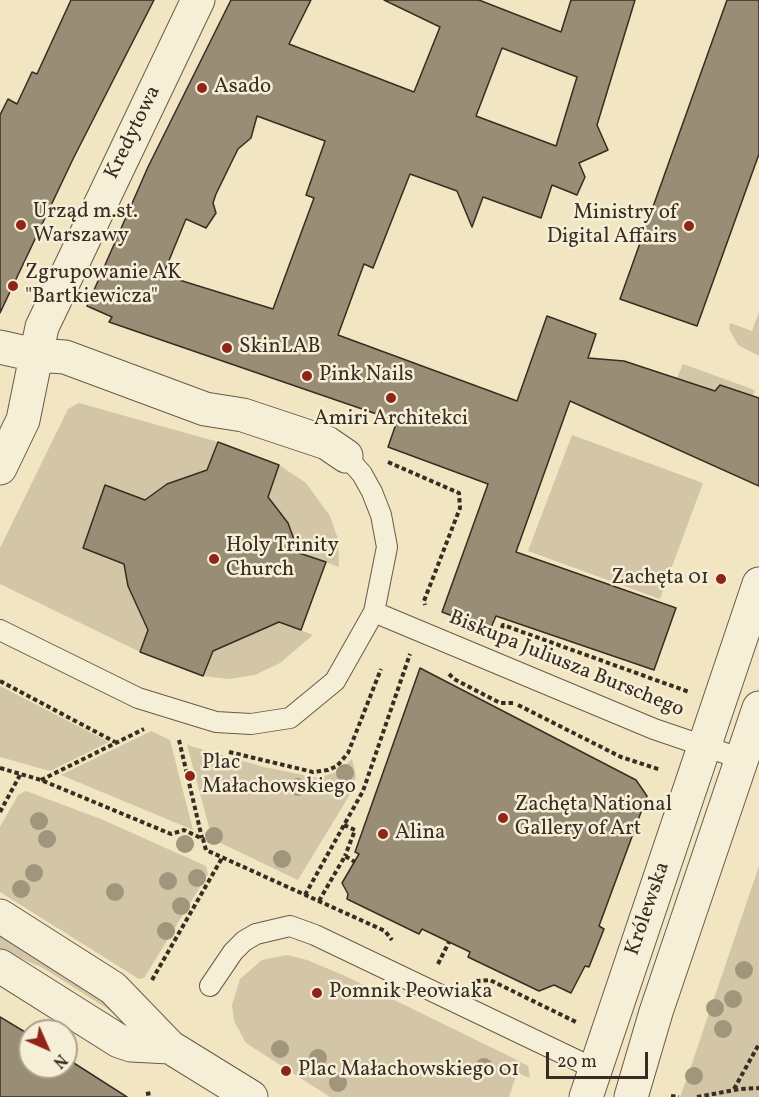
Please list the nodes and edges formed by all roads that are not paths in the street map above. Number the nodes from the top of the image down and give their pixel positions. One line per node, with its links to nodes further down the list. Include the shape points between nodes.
1 (198, 0): 3 (street, Kredytowa, via 54,299)
2 (0, 347): 3 (street)
3 (35, 355): 4 (street, via 65,357 205,409 243,415 327,443); 5 (street, Kredytowa, via 23,420)
4 (346, 456): 7 (lane, via 372,492 387,547)
5 (0, 468)
6 (759, 584): 10 (street, Królewska)
7 (374, 612): 8 (lane, via 335,681 291,718 251,724 216,722 138,698); 10 (lane, Biskupa Juliusza Burschego, via 654,729)
8 (0, 630)
9 (759, 708): 11 (street, Królewska)
10 (704, 746): 11 (lane, Biskupa Juliusza Burschego); 16 (street, Królewska)
11 (742, 759): 18 (street, Królewska, via 656,1012)
12 (0, 916): 15 (street, via 113,988)
13 (0, 966): 15 (street, via 119,1041)
14 (210, 986): 16 (lane, via 244,942 256,934 290,926 315,935)
15 (170, 1047): 17 (street)
16 (591, 1083)
17 (251, 1097)
18 (632, 1097)

